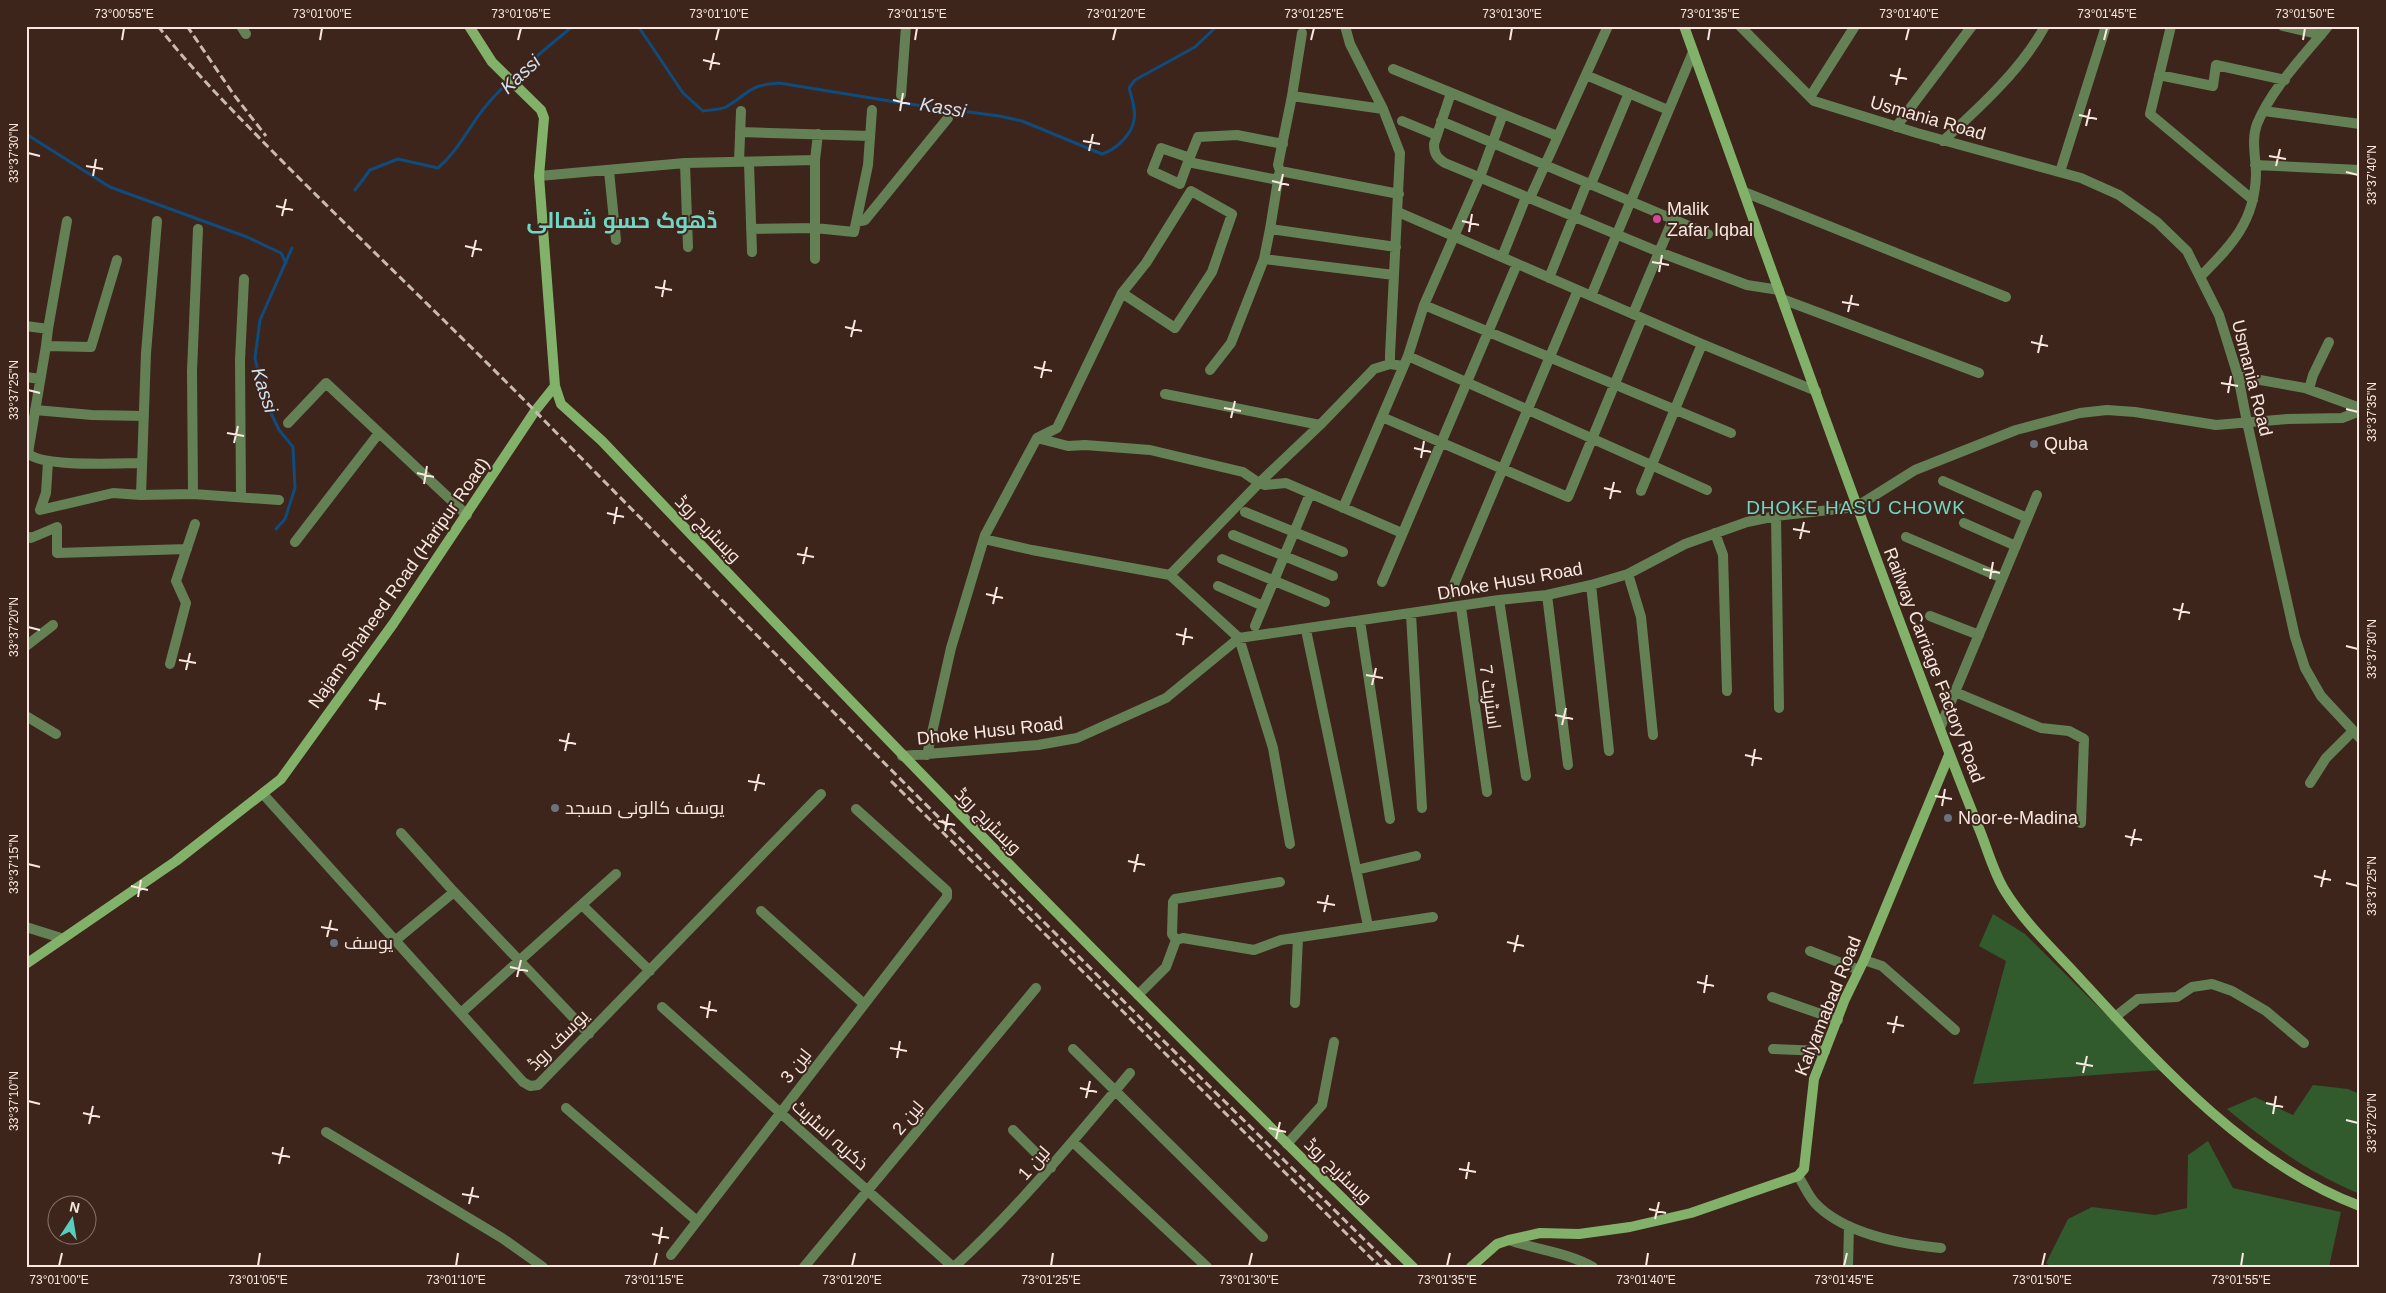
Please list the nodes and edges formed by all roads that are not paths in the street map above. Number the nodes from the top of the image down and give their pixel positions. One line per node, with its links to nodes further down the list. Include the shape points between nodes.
1 (469, 26): 54 (main road, via 492,58 541,110 544,118)
2 (906, 26): 23 (street)
3 (1345, 26): 26 (street, via 1350,44)
4 (1608, 26): 18 (street)
5 (1684, 26): 16 (main road, Railway Carriage Factory Road)
6 (1740, 26): 25 (street, Usmania Road)
7 (1855, 26): 25 (street)
8 (1972, 26): 36 (street)
9 (2045, 26): 42 (street, via 2034,46)
10 (2106, 26): 52 (street)
11 (2171, 26): 19 (street)
12 (2283, 26): 15 (street)
13 (2328, 26): 15 (street)
14 (1302, 33): 24 (street)
15 (2321, 35): 20 (street)
16 (1693, 52): 28 (street); 57 (main road, Railway Carriage Factory Road)
17 (1393, 69): 21 (street)
18 (1586, 75): 22 (street); 41 (street)
19 (2159, 75): 20 (street, via 2213,86 2216,65); 60 (street, via 2150,114)
20 (2285, 80): 29 (street)
21 (1451, 93): 31 (street); 34 (street)
22 (1629, 93): 28 (street); 56 (street)
23 (901, 95)
24 (1292, 96): 26 (street); 44 (street)
25 (1810, 97): 36 (street, Usmania Road)
26 (1383, 109): 58 (street, via 1400,153)
27 (872, 110): 40 (street)
28 (1668, 110): 61 (street)
29 (2264, 110): 35 (street); 49 (street, via 2256,126)
30 (741, 111): 37 (street)
31 (1503, 114): 41 (street); 43 (street)
32 (948, 118): 67 (street, via 865,220)
33 (1402, 121): 39 (street)
34 (1441, 121): 39 (street); 43 (street)
35 (2360, 124)
36 (1896, 127): 42 (street, Usmania Road)
37 (740, 132): 38 (street); 47 (street)
38 (818, 134): 40 (street); 45 (street)
39 (1436, 135): 55 (street, via 1434,152 1438,158)
40 (870, 136): 67 (street, via 868,164)
41 (1557, 136): 48 (street)
42 (1943, 141): 52 (street, Usmania Road)
43 (1492, 142): 48 (street); 55 (street)
44 (1282, 144): 53 (street); 53 (street, via 1237,135 1198,137 1189,160)
45 (816, 160): 47 (street); 68 (street)
46 (685, 162): 47 (street); 51 (street); 76 (street)
47 (744, 162): 70 (street)
48 (1544, 165): 56 (street); 59 (street)
49 (2255, 165): 50 (street); 60 (street)
50 (2360, 170)
51 (610, 171): 54 (street); 75 (street)
52 (2060, 172): 86 (street, Usmania Road, via 2119,195 2157,222 2187,250)
53 (1279, 175): 58 (street); 71 (street)
54 (539, 176): 112 (main road)
55 (1480, 177): 59 (street); 74 (street)
56 (1589, 184): 61 (street); 63 (street)
57 (1744, 192): 91 (main road, Railway Carriage Factory Road); 93 (street)
58 (1399, 194): 62 (street)
59 (1528, 197): 63 (street); 80 (street)
60 (2253, 200): 86 (street, via 2247,219 2230,247)
61 (1630, 201): 64 (street); 72 (street)
62 (1398, 212): 74 (street); 77 (street)
63 (1572, 216): 72 (street); 87 (street)
64 (1674, 219): 73 (street); 79 (street)
65 (157, 221): 120 (street)
66 (66, 222): 97 (street)
67 (856, 222): 68 (street, via 854,232)
68 (815, 228): 70 (street); 81 (street)
69 (198, 229): 139 (street, via 192,371)
70 (751, 229): 78 (street)
71 (1270, 229): 77 (street); 82 (street)
72 (1616, 234): 79 (street); 92 (street)
73 (1708, 234)
74 (1454, 237): 80 (street); 94 (street)
75 (616, 240)
76 (688, 247)
77 (1396, 247): 85 (street)
78 (752, 252)
79 (1659, 252): 91 (street); 95 (street)
80 (1502, 257): 84 (street)
81 (815, 259)
82 (1264, 259): 85 (street); 105 (street, via 1231,343)
83 (117, 260): 101 (street, via 91,347)
84 (1517, 264): 87 (street); 98 (street)
85 (1394, 275): 104 (street)
86 (2200, 277): 107 (street, Usmania Road, via 2219,315)
87 (1549, 278): 89 (street)
88 (244, 279): 143 (street, via 240,360)
89 (1578, 290): 92 (street); 102 (street)
90 (1122, 292): 90 (street, via 1146,263 1191,190 1232,214 1212,272 1175,328); 127 (street, via 1057,428)
91 (1781, 295): 106 (street); 114 (main road, Railway Carriage Factory Road)
92 (1591, 296): 95 (street)
93 (2006, 297)
94 (1424, 305): 98 (street); 103 (street)
95 (1637, 316): 100 (street); 111 (street)
96 (26, 326): 97 (street)
97 (48, 329): 101 (street)
98 (1488, 332): 102 (street); 110 (street)
99 (2329, 342): 113 (street)
100 (1702, 344): 114 (street); 116 (street)
101 (46, 346): 109 (street)
102 (1550, 358): 111 (street); 118 (street)
103 (1406, 361): 104 (street); 110 (street); 121 (street)
104 (1390, 364): 124 (street, via 1374,369)
105 (1210, 370)
106 (1979, 373)
107 (2238, 376): 113 (street); 122 (street, Usmania Road)
108 (26, 377): 109 (street)
109 (40, 379): 117 (street)
110 (1466, 382): 118 (street); 129 (street)
111 (1614, 384): 116 (street); 128 (street)
112 (555, 386): 148 (main road, Najam Shaheed Road (Haripur Road)); 201 (main road, ویسٹریج روڈ, via 562,404 602,441)
113 (2310, 389): 119 (street)
114 (1816, 391): 145 (main road, Railway Carriage Factory Road)
115 (1165, 394): 124 (street)
116 (1674, 409): 126 (street); 133 (street)
117 (35, 410): 120 (street); 130 (street)
118 (1528, 410): 128 (street); 134 (street)
119 (2360, 410): 122 (street, Dhoke Husu Road, via 2342,418)
120 (144, 416): 132 (street)
121 (1382, 417): 129 (street); 146 (street)
122 (2246, 422): 145 (street, Dhoke Husu Road, via 2216,425 2135,412 2107,410 2080,413 2016,430 1915,470); 196 (street, Usmania Road, via 2295,637 2321,696)
123 (288, 423): 125 (street, via 326,383)
124 (1320, 425): 136 (street)
125 (379, 433): 148 (street); 160 (street)
126 (1731, 433)
127 (1037, 438): 136 (street, via 1068,446 1150,450 1243,472); 159 (street)
128 (1592, 439): 133 (street); 134 (street, via 1568,497)
129 (1440, 442): 134 (street); 154 (street)
130 (27, 453): 131 (street, via 32,459)
131 (48, 462): 132 (street); 141 (street, via 46,493 40,510 113,493)
132 (142, 463): 141 (street)
133 (1651, 465): 137 (street); 138 (street)
134 (1502, 470): 174 (street)
135 (1943, 481): 150 (street)
136 (1259, 483): 140 (street, via 1286,483); 167 (street)
137 (1707, 490)
138 (1641, 491)
139 (193, 494): 141 (street); 143 (street)
140 (1310, 494): 146 (street); 153 (street)
141 (141, 495)
142 (2036, 495): 150 (street)
143 (241, 496): 144 (street)
144 (279, 500)
145 (1856, 507): 149 (street, Dhoke Husu Road); 194 (main road, Railway Carriage Factory Road)
146 (1343, 508): 154 (street)
147 (1245, 512): 153 (street)
148 (466, 515): 206 (main road, Najam Shaheed Road (Haripur Road), via 292,765)
149 (1776, 516): 155 (street, Dhoke Husu Road); 192 (street)
150 (2027, 518): 161 (street)
151 (1964, 523): 161 (street)
152 (195, 524): 162 (street)
153 (1294, 532): 163 (street); 164 (street)
154 (1402, 533): 171 (street)
155 (1715, 533): 166 (street, Dhoke Husu Road, via 1685,544); 190 (street, via 1723,555)
156 (1233, 535): 164 (street)
157 (26, 536): 162 (street, via 31,538 57,527 57,553)
158 (1906, 537): 169 (street)
159 (984, 539): 167 (street); 199 (street, via 951,648)
160 (295, 542)
161 (2016, 546): 169 (street)
162 (187, 549): 189 (street, via 176,581 186,603)
163 (1343, 552)
164 (1284, 556): 168 (street); 170 (street)
165 (1222, 559): 170 (street)
166 (1628, 574): 172 (street, Dhoke Husu Road); 197 (street, via 1641,617)
167 (1170, 575): 187 (street)
168 (1333, 576)
169 (2002, 578): 186 (street)
170 (1274, 580): 177 (street); 178 (street)
171 (1382, 582)
172 (1591, 585): 175 (street, Dhoke Husu Road); 198 (street)
173 (1218, 586): 178 (street)
174 (1450, 594)
175 (1547, 595): 176 (street, Dhoke Husu Road); 202 (street)
176 (1499, 600): 179 (street, Dhoke Husu Road); 203 (street)
177 (1325, 602)
178 (1263, 606): 184 (street)
179 (1461, 607): 180 (street, Dhoke Husu Road); 205 (street, اسٹریٹ 7)
180 (1411, 614): 182 (street, Dhoke Husu Road); 208 (street)
181 (1930, 616): 186 (street)
182 (1360, 621): 185 (street, Dhoke Husu Road); 210 (street)
183 (53, 625): 188 (street)
184 (1255, 626)
185 (1306, 630): 187 (street, Dhoke Husu Road); 215 (street)
186 (1979, 635): 191 (street)
187 (1239, 638): 199 (street, Dhoke Husu Road, via 1166,698 1076,738 1038,745); 213 (street, via 1273,748)
188 (26, 646)
189 (170, 664)
190 (1727, 691)
191 (1955, 692): 194 (street); 211 (street, via 2040,728 2069,731 2084,740)
192 (1779, 708)
193 (26, 716): 195 (street)
194 (1940, 728): 200 (main road, Railway Carriage Factory Road)
195 (56, 734)
196 (2356, 734): 204 (street, via 2326,758)
197 (1653, 735)
198 (1609, 751)
199 (927, 755): 201 (street, Dhoke Husu Road)
200 (1950, 755): 229 (main road, Kalyamabad Road); 241 (main road, Railway Carriage Factory Road, via 2003,889 2025,919)
201 (902, 756): 235 (main road, ویسٹریج روڈ)
202 (1568, 765)
203 (1526, 776)
204 (2310, 783)
205 (1487, 792)
206 (263, 794): 224 (main road, Najam Shaheed Road (Haripur Road), via 176,861); 226 (street, یوسف روڈ)
207 (821, 794): 232 (street, یوسف روڈ)
208 (1422, 808)
209 (856, 809): 238 (street, لین 3, via 947,891 947,897)
210 (1390, 819)
211 (2081, 823)
212 (401, 832): 218 (street)
213 (1290, 844)
214 (1416, 856): 215 (street)
215 (1356, 870): 222 (street)
216 (616, 874): 219 (street)
217 (1280, 882): 227 (street, via 1175,899 1172,934)
218 (454, 892): 226 (street); 230 (street)
219 (582, 905): 230 (street); 232 (street)
220 (761, 911): 238 (street)
221 (1433, 917): 222 (street)
222 (1368, 926): 225 (street)
223 (26, 927): 224 (street)
224 (61, 938): 231 (main road, Najam Shaheed Road (Haripur Road))
225 (1298, 938): 227 (street, via 1281,940 1254,950 1183,938); 237 (street)
226 (396, 940): 240 (street, یوسف روڈ)
227 (1176, 940): 235 (street, via 1166,967)
228 (1810, 951): 233 (street)
229 (1864, 960): 233 (main road, Kalyamabad Road); 243 (street, via 1882,966)
230 (519, 961): 240 (street); 244 (street)
231 (26, 964)
232 (650, 970): 244 (street, یوسف روڈ)
233 (1859, 970): 242 (main road, Kalyamabad Road)
234 (1036, 988): 260 (street, لین 2)
235 (1138, 995): 257 (main road, ویسٹریج روڈ)
236 (1772, 997): 242 (street)
237 (1295, 1003)
238 (864, 1004): 253 (street, لین 3)
239 (662, 1007): 253 (street, ذکریہ اسٹریٹ)
240 (462, 1012): 244 (street, یوسف روڈ, via 530,1086 538,1086)
241 (2115, 1017): 246 (street, via 2138,999 2178,997 2192,987 2212,984 2232,991 2266,1012); 261 (main road, Railway Carriage Factory Road, via 2190,1093 2252,1145 2298,1177)
242 (1838, 1020): 249 (main road, Kalyamabad Road)
243 (1955, 1030)
244 (588, 1034)
245 (1334, 1042): 257 (street, via 1322,1105)
246 (2304, 1043)
247 (1073, 1049): 251 (street)
248 (1773, 1049): 249 (street)
249 (1825, 1051): 259 (main road, Kalyamabad Road, via 1814,1079 1804,1168)
250 (1130, 1073): 251 (street, لین 1)
251 (1115, 1091): 256 (street, لین 1); 264 (street)
252 (566, 1108): 262 (street)
253 (780, 1113): 260 (street, ذکریہ اسٹریٹ); 262 (street, لین 3)
254 (1013, 1130): 258 (street)
255 (326, 1132): 268 (street, via 502,1238)
256 (1073, 1142): 258 (street, لین 1); 271 (street)
257 (1287, 1144): 272 (main road, ویسٹریج روڈ)
258 (1051, 1168): 270 (street, لین 1, via 997,1227)
259 (1798, 1176): 263 (street, via 1814,1202); 265 (main road, via 1691,1213 1630,1227 1579,1234 1540,1233)
260 (868, 1191): 269 (street, لین 2); 270 (street, ذکریہ اسٹریٹ)
261 (2360, 1206)
262 (697, 1221): 267 (street, لین 3)
263 (1849, 1226): 266 (street, via 1904,1245); 275 (street)
264 (1263, 1237)
265 (1509, 1240): 273 (main road, via 1497,1244); 274 (street, via 1562,1253)
266 (1941, 1248)
267 (671, 1255)
268 (543, 1267)
269 (804, 1267)
270 (954, 1267)
271 (1207, 1267)
272 (1413, 1267)
273 (1471, 1267)
274 (1593, 1267)
275 (1848, 1267)

